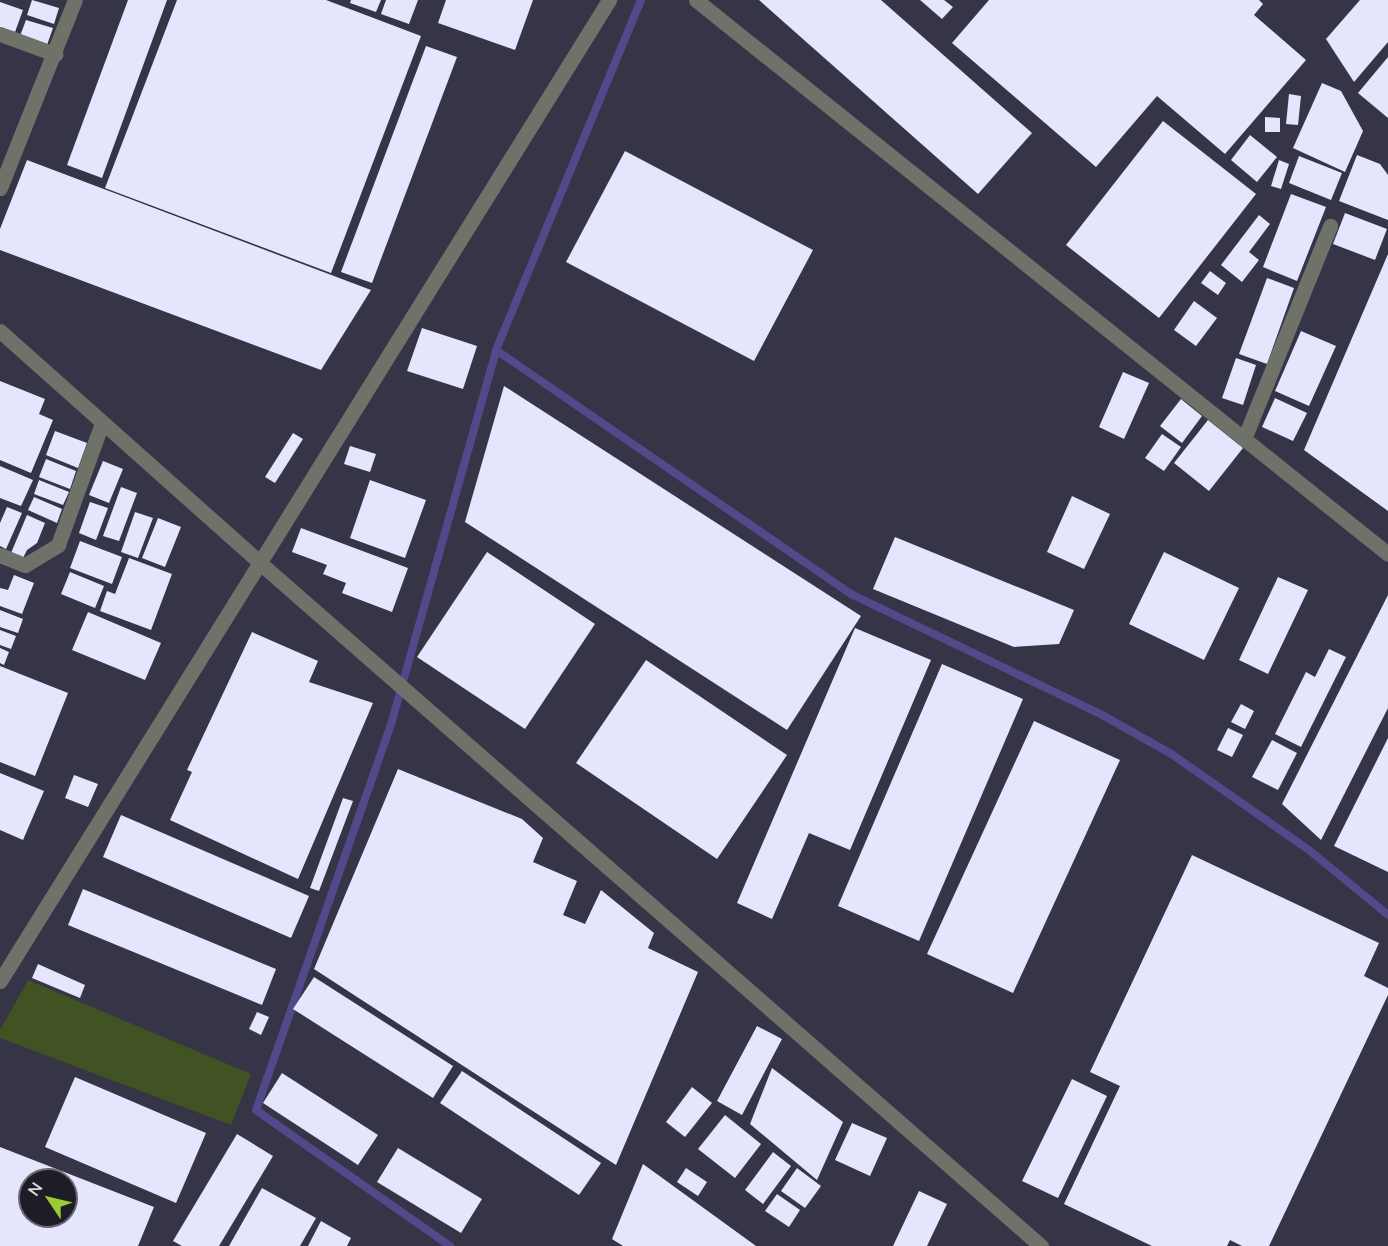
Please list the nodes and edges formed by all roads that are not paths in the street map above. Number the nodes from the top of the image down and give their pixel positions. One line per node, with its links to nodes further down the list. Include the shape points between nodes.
1 (75, 0): 5 (street)
2 (696, 0): 10 (street)
3 (604, 1): 13 (street)
4 (0, 34): 5 (street)
5 (55, 54): 6 (street)
6 (0, 188)
7 (1330, 226): 10 (street)
8 (0, 331): 9 (street)
9 (102, 423): 12 (street, via 58,545 25,565); 13 (street)
10 (1244, 439): 11 (street)
11 (1388, 554)
12 (0, 555)
13 (260, 563): 14 (street); 15 (street)
14 (0, 981)
15 (1041, 1246)

